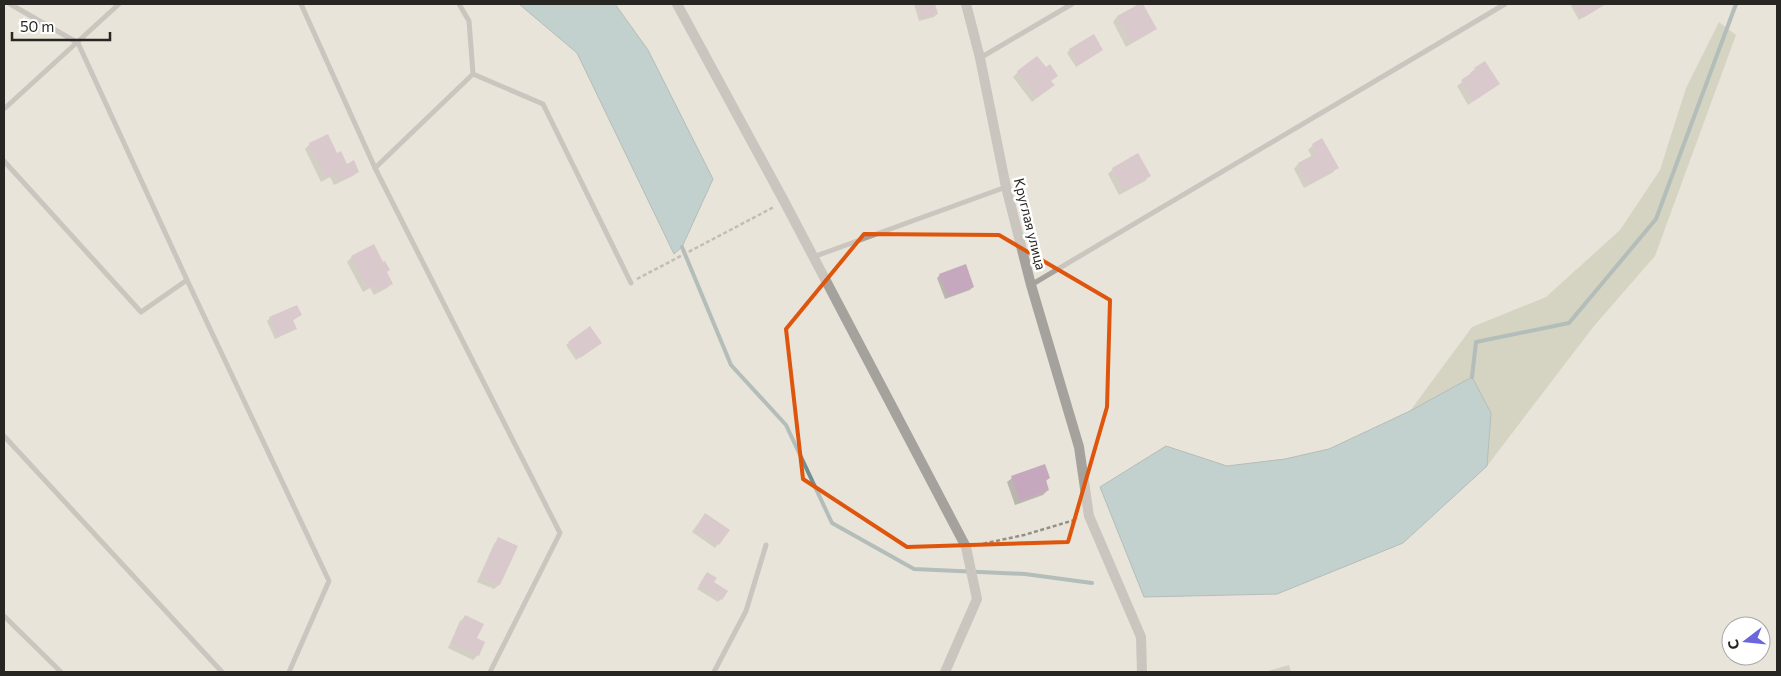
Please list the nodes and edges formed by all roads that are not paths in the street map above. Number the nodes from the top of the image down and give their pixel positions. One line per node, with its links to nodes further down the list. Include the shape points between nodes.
1 (10, 4): 9 (lane)
2 (119, 4): 9 (lane)
3 (301, 4): 14 (lane)
4 (459, 4): 11 (lane, via 469,21)
5 (677, 4): 16 (street)
6 (966, 4): 10 (street, Круглая улица)
7 (1072, 4): 10 (lane)
8 (1505, 4): 19 (lane)
9 (78, 43): 12 (lane); 17 (lane)
10 (980, 58): 15 (street, Круглая улица)
11 (473, 74): 14 (lane); 18 (lane, via 543,104)
12 (4, 109)
13 (4, 160): 17 (lane, via 141,312)
14 (375, 168): 26 (lane, via 560,532)
15 (1006, 187): 16 (lane); 19 (street, Круглая улица)
16 (813, 257): 28 (street, via 966,547 977,599)
17 (187, 280): 25 (lane, via 329,581)
18 (631, 282)
19 (1031, 285): 29 (street, Круглая улица, via 1079,447 1089,516 1141,638)
20 (4, 436): 24 (lane)
21 (766, 545): 27 (lane, via 746,612)
22 (4, 616): 23 (lane)
23 (61, 672)
24 (222, 672)
25 (289, 672)
26 (490, 672)
27 (714, 672)
28 (945, 672)
29 (1142, 672)

